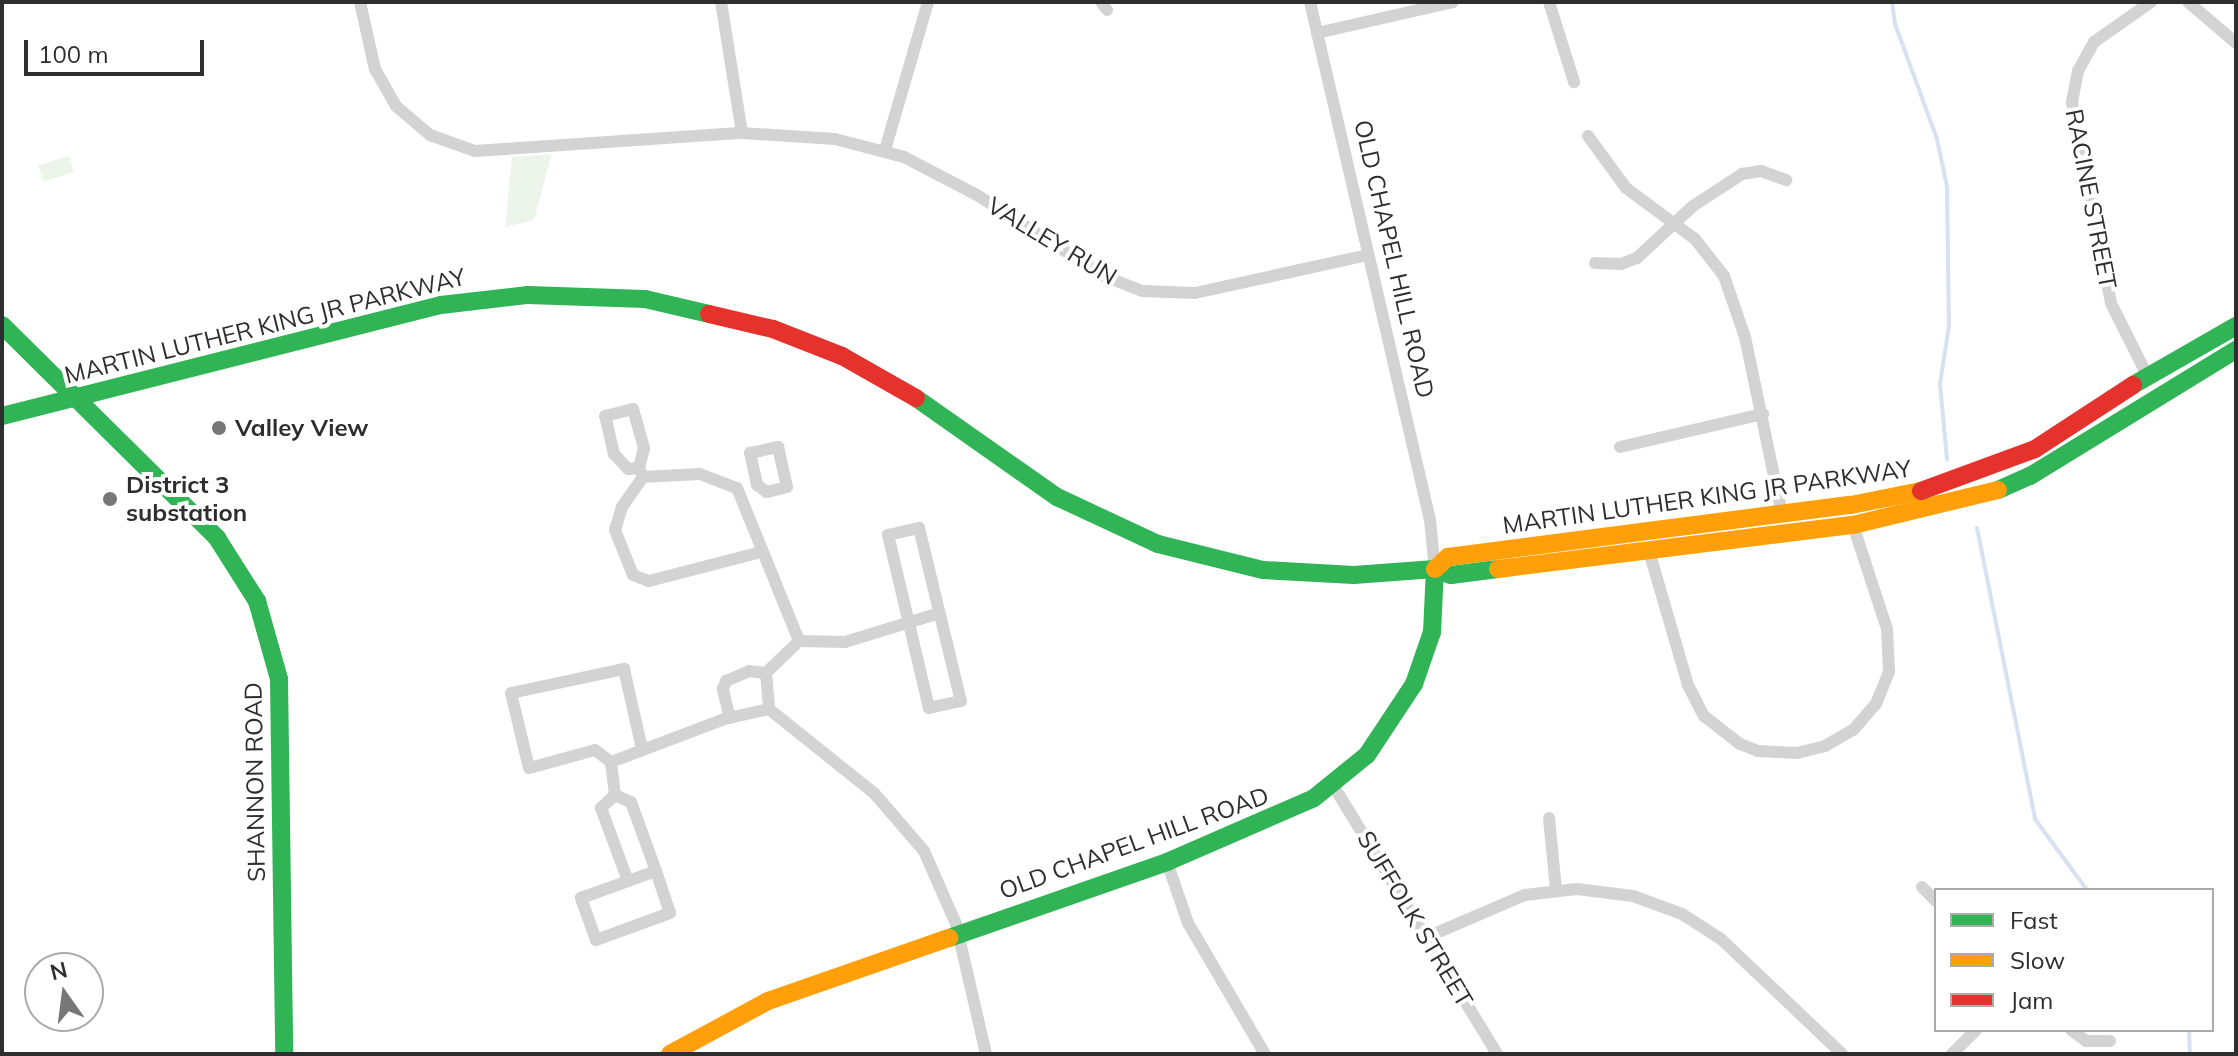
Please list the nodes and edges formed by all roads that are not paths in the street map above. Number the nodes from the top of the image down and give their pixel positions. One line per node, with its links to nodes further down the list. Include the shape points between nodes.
1 (360, 2): 12 (street, VALLEY RUN, via 375,69 396,106 430,135 465,149)
2 (721, 2): 12 (street)
3 (928, 2): 14 (street)
4 (1310, 2): 9 (street, OLD CHAPEL HILL ROAD)
5 (1453, 2): 9 (street)
6 (1549, 2): 11 (street)
7 (2151, 2): 22 (street, RACINE STREET, via 2094,42 2078,71 2072,102 2111,303)
8 (2188, 2): 10 (street)
9 (1317, 33): 17 (street, OLD CHAPEL HILL ROAD)
10 (2236, 43)
11 (1574, 82)
12 (742, 133): 14 (street, VALLEY RUN, via 835,139)
13 (1588, 136): 16 (street, via 1626,188)
14 (885, 150): 17 (street, VALLEY RUN, via 930,168 1104,276 1142,291 1195,293)
15 (1786, 180): 16 (street, via 1761,171 1742,174)
16 (1675, 223): 18 (street, via 1637,258 1621,264); 24 (street, via 1707,251 1732,293)
17 (1368, 255): 34 (street, OLD CHAPEL HILL ROAD, via 1430,520)
18 (1595, 263)
19 (2, 325): 23 (main road, SHANNON ROAD)
20 (2236, 326): 22 (main road, MARTIN LUTHER KING JR PARKWAY)
21 (2236, 350): 31 (main road, MARTIN LUTHER KING JR PARKWAY, via 2030,476 1926,513)
22 (2147, 375): 30 (main road, MARTIN LUTHER KING JR PARKWAY, via 2062,434 1992,468 1872,502)
23 (75, 396): 25 (main road, MARTIN LUTHER KING JR PARKWAY); 34 (main road, MARTIN LUTHER KING JR PARKWAY, via 441,305 540,295 645,299 773,329 842,356 902,388 1057,497 1158,544 1263,570 1354,575); 57 (main road, SHANNON ROAD, via 224,547 253,590 265,623 279,679)
24 (1763, 414): 26 (street); 30 (street)
25 (2, 416)
26 (1620, 447)
27 (641, 472): 27 (street, via 644,448 633,409 605,416 614,454 628,469); 29 (street, via 700,474 728,482); 33 (street, via 615,530 633,575 649,581)
28 (757, 485): 29 (street)
29 (743, 495): 33 (street)
30 (1782, 514): 34 (main road, MARTIN LUTHER KING JR PARKWAY, via 1448,557)
31 (1853, 525): 32 (main road, MARTIN LUTHER KING JR PARKWAY); 32 (street, via 1887,629 1889,672 1876,704 1854,729 1825,746 1797,753 1758,751 1740,744 1704,716 1688,685)
32 (1649, 551): 34 (main road, MARTIN LUTHER KING JR PARKWAY, via 1451,575)
33 (761, 552): 37 (street)
34 (1435, 569): 43 (main road, OLD CHAPEL HILL ROAD, via 1432,632 1414,684 1382,738)
35 (940, 613): 36 (street); 36 (street, via 919,528 903,531 888,535); 36 (street, via 961,701 929,708)
36 (909, 621): 37 (street, via 845,642)
37 (799, 641): 38 (street)
38 (766, 673): 39 (street); 40 (street, via 749,671 726,681)
39 (769, 709): 40 (street); 52 (street, via 874,793 908,829 942,883)
40 (730, 718): 41 (street)
41 (642, 749): 42 (street); 42 (street, via 624,669 511,693 529,768 586,749)
42 (611, 762): 44 (street)
43 (1333, 785): 46 (main road, OLD CHAPEL HILL ROAD, via 1249,831); 53 (street, SUFFOLK STREET)
44 (615, 795): 47 (street, via 631,802); 48 (street, via 601,808)
45 (1549, 818): 50 (street)
46 (1167, 862): 52 (main road, OLD CHAPEL HILL ROAD); 60 (street, via 1188,923)
47 (656, 871): 48 (street); 48 (street, via 670,913 596,940 581,898)
48 (628, 881)
49 (1922, 887): 51 (street)
50 (1556, 889): 53 (street, via 1496,905); 62 (street, via 1633,896 1705,927)
51 (1934, 899)
52 (959, 933): 58 (main road, OLD CHAPEL HILL ROAD, via 768,1001); 59 (street)
53 (1427, 937): 61 (street, SUFFOLK STREET)
54 (1974, 1032): 63 (street)
55 (2074, 1032): 56 (street, via 2086,1041)
56 (2110, 1041)
57 (284, 1054)
58 (670, 1054)
59 (986, 1054)
60 (1265, 1054)
61 (1497, 1054)
62 (1842, 1054)
63 (1952, 1054)

